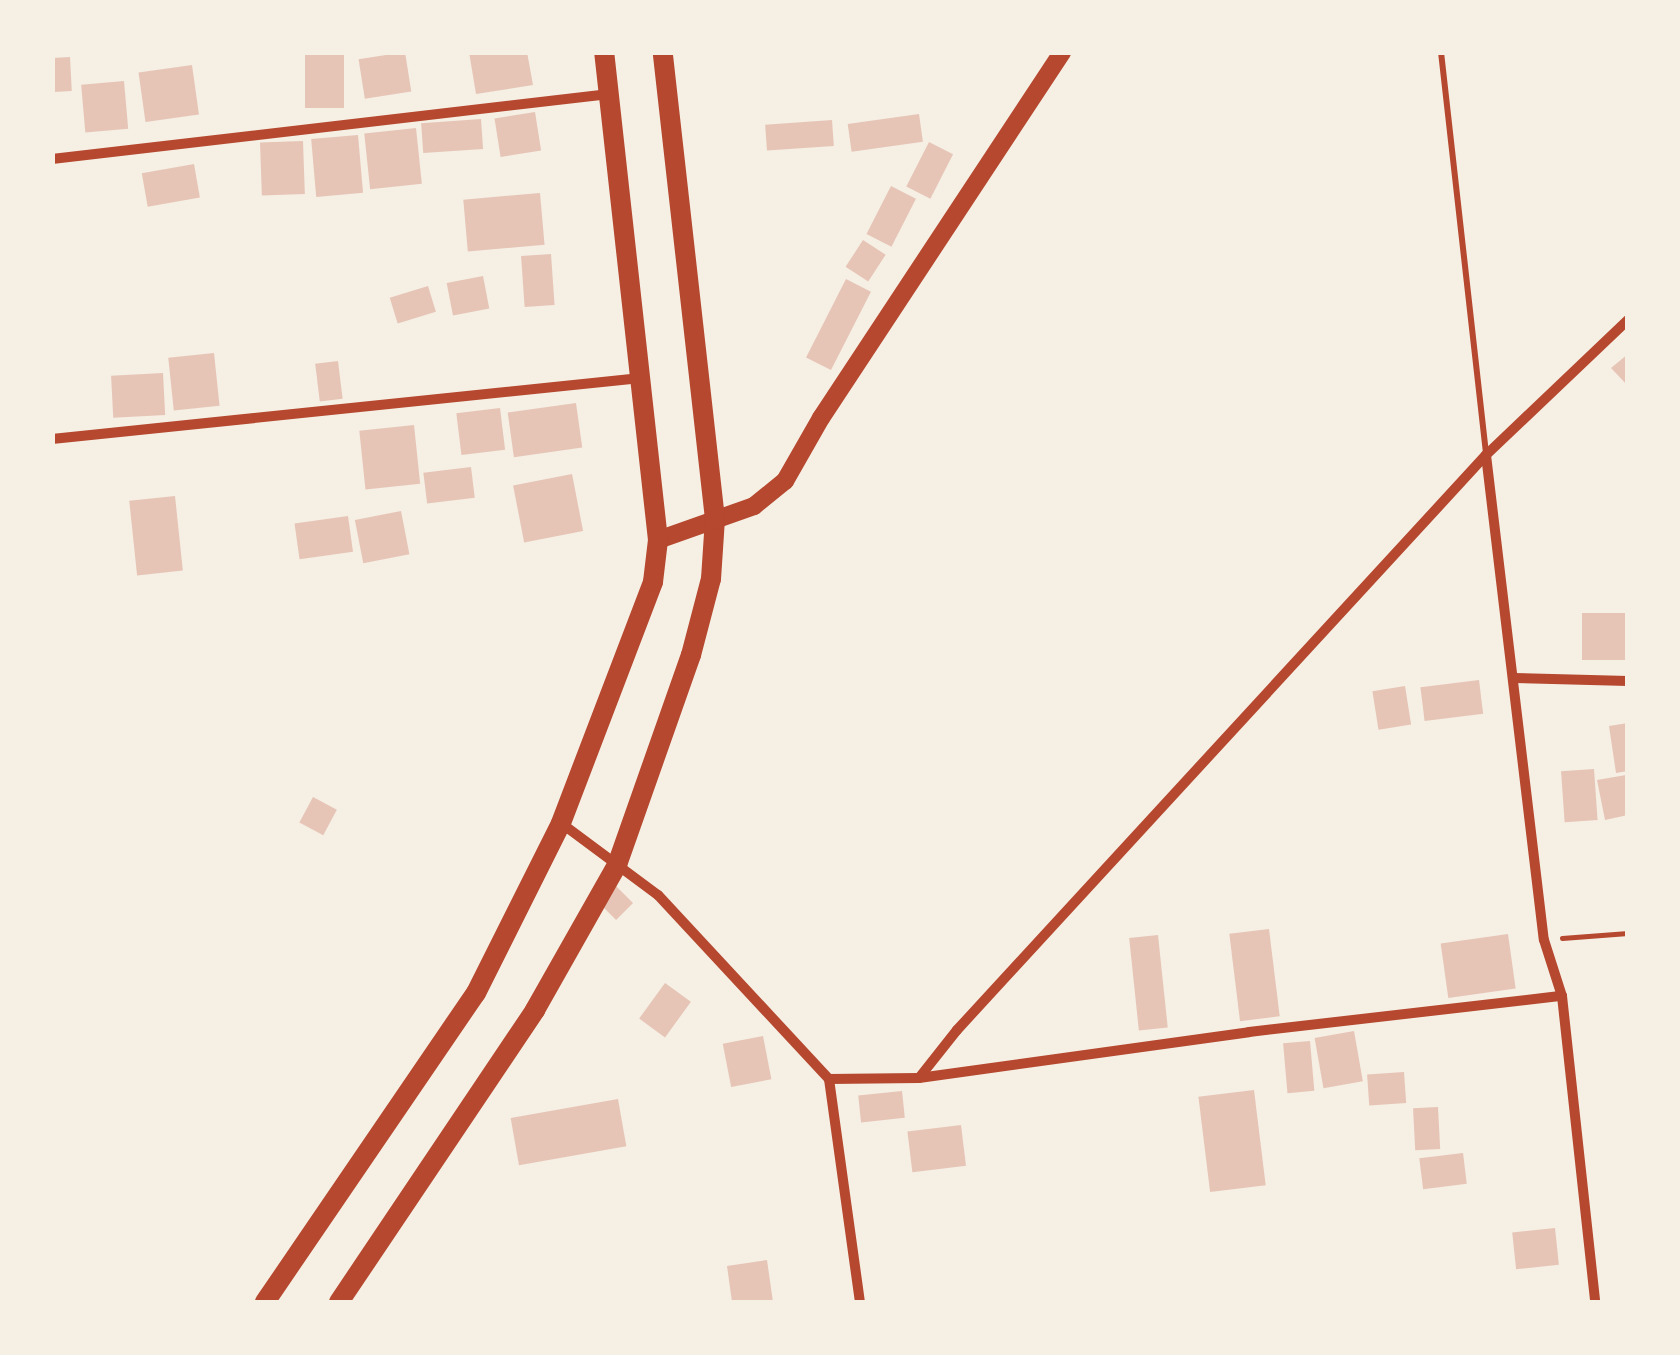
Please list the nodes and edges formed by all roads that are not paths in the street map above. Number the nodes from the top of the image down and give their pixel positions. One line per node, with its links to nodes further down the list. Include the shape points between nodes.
1 (604, 52): 5 (main road)
2 (662, 52): 11 (main road)
3 (1062, 52): 11 (street, via 785,481 754,506)
4 (1441, 52): 10 (lane)
5 (608, 94): 6 (street); 8 (main road)
6 (52, 158)
7 (1628, 320): 10 (street)
8 (641, 378): 9 (street); 12 (main road)
9 (52, 439)
10 (1486, 455): 13 (street); 18 (street)
11 (716, 519): 12 (street); 16 (main road, via 711,579 692,655)
12 (658, 540): 15 (main road, via 653,582)
13 (1512, 678): 14 (street); 17 (street, via 1544,940)
14 (1628, 681)
15 (561, 823): 16 (street); 20 (main road, via 476,993)
16 (617, 866): 19 (street, via 658,895); 21 (main road, via 535,1010)
17 (1562, 996): 18 (street); 23 (street)
18 (919, 1078): 19 (street)
19 (829, 1079): 22 (street)
20 (265, 1302)
21 (339, 1302)
22 (860, 1302)
23 (1594, 1302)

